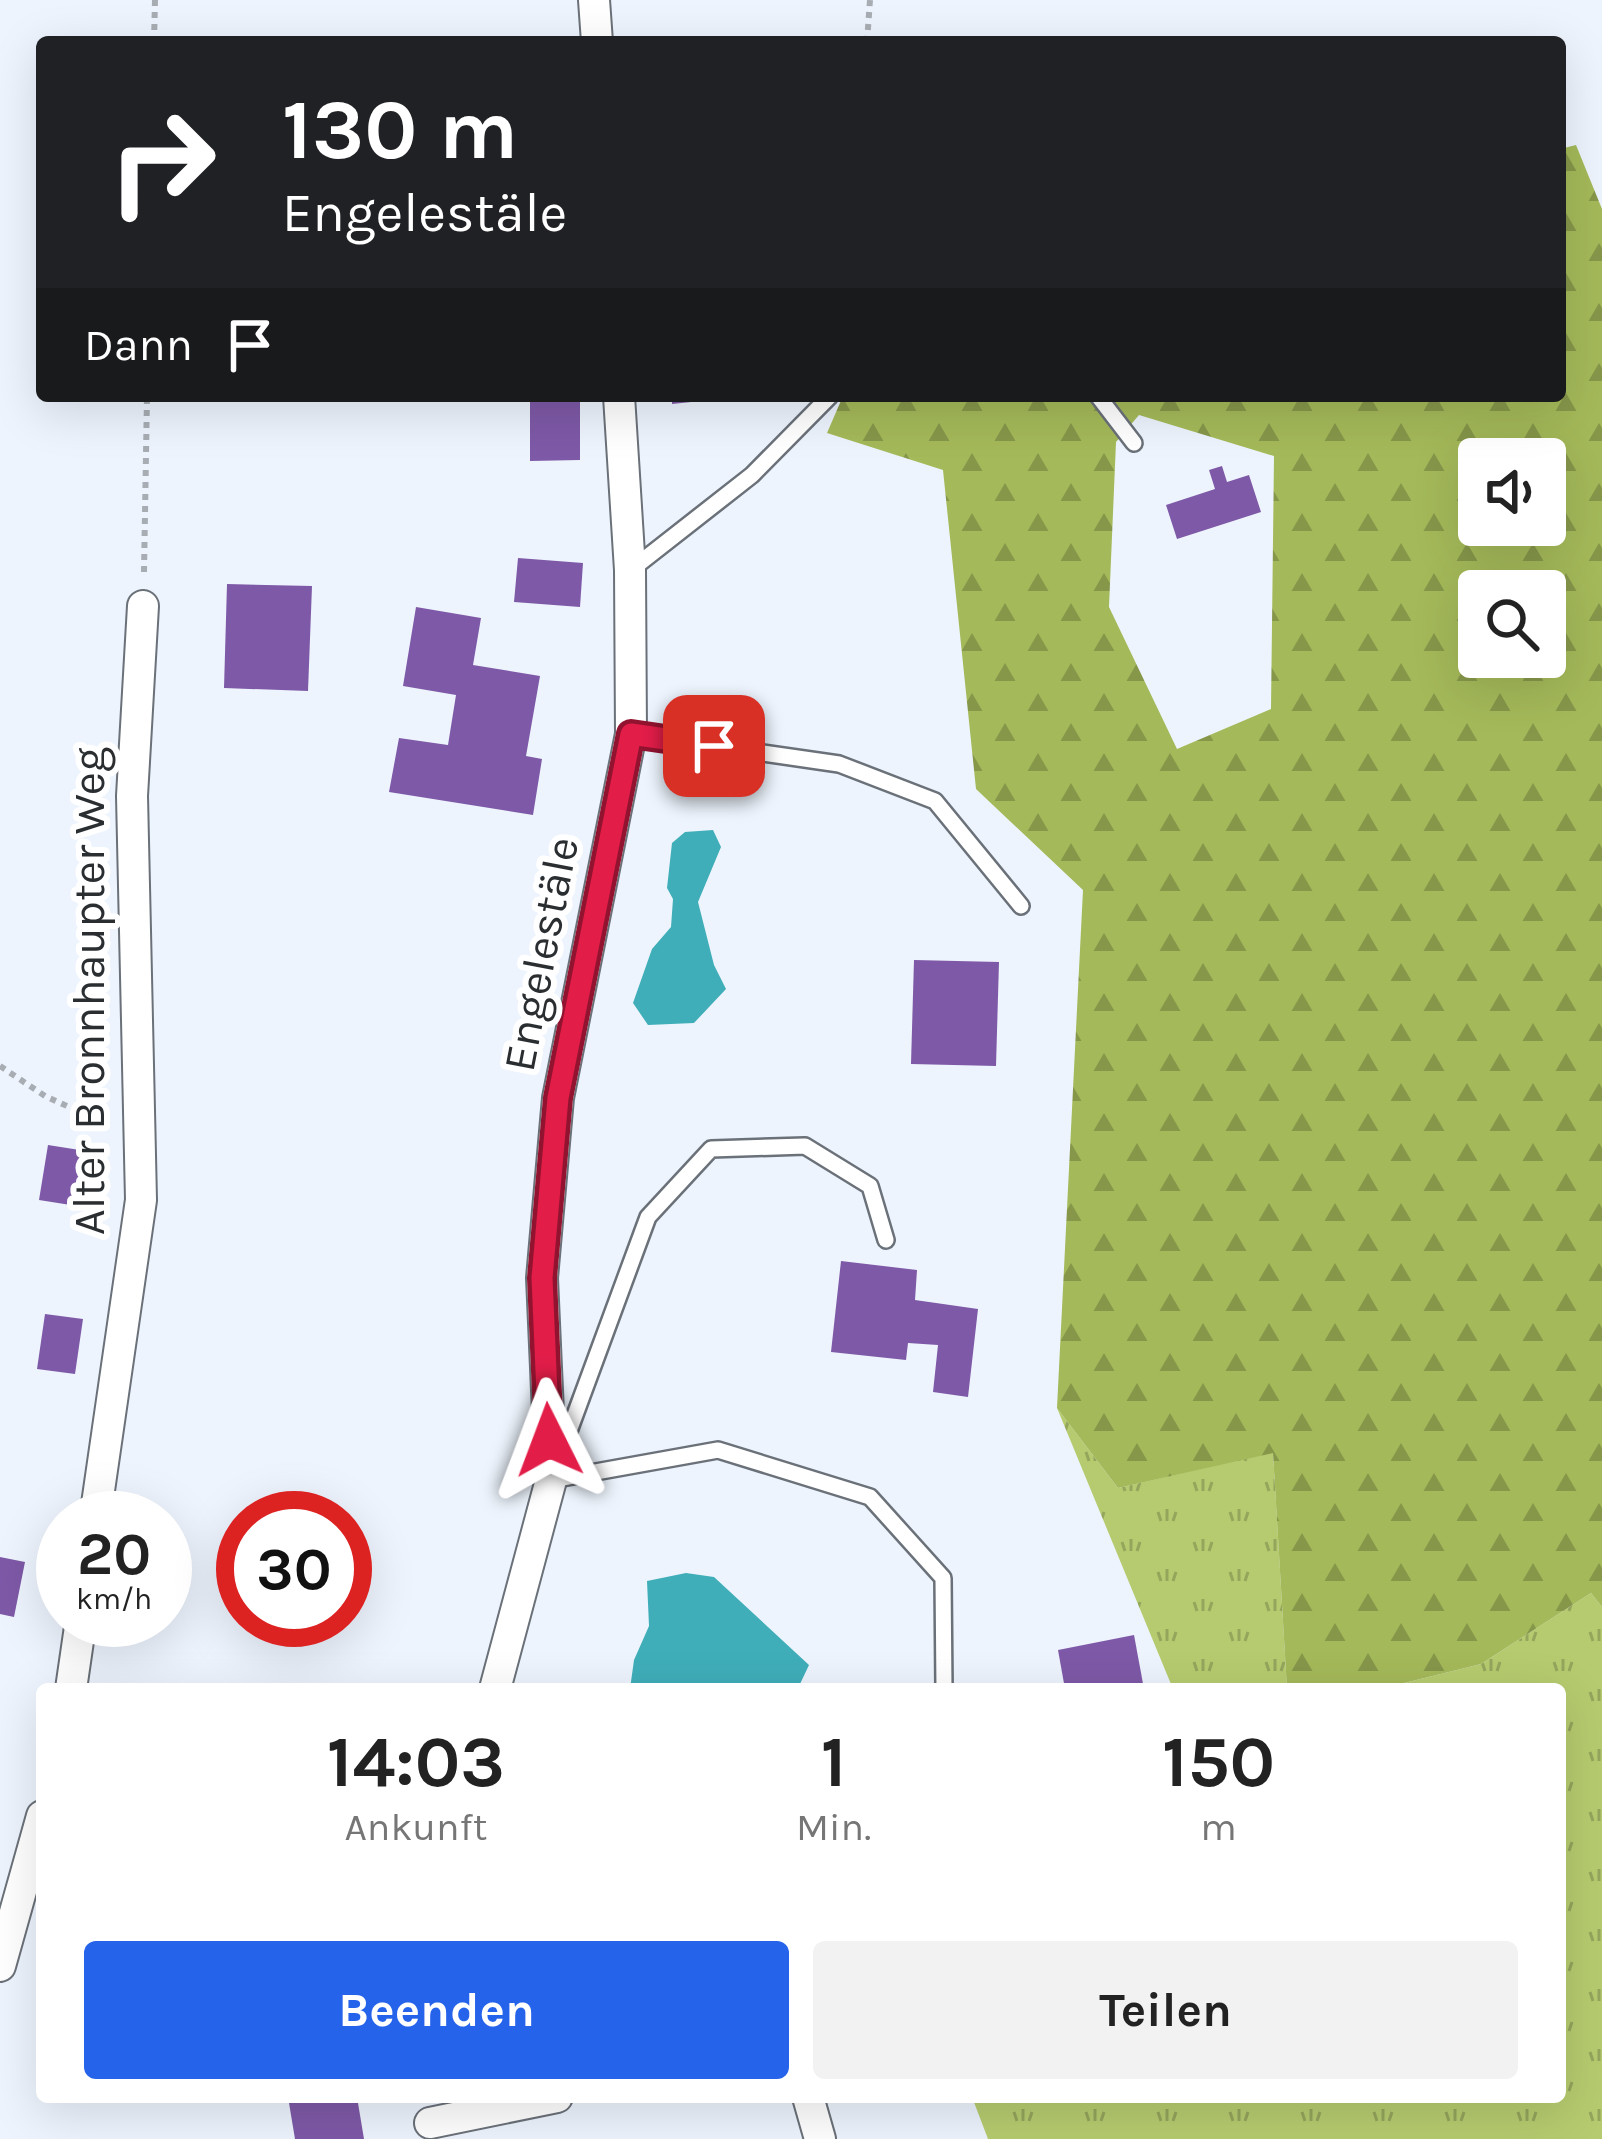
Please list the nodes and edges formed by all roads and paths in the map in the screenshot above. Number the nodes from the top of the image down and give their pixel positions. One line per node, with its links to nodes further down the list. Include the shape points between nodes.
1 (155, 0): 4 (path)
2 (594, 0): 5 (street)
3 (870, 0): 6 (path)
4 (154, 36)
5 (597, 36)
6 (867, 36)
7 (147, 402): 13 (path)
8 (619, 402): 12 (street, Engelestäle)
9 (824, 402): 12 (lane, via 752,475)
10 (1103, 402): 11 (lane)
11 (1134, 442)
12 (630, 570): 14 (street, Engelestäle)
13 (143, 606): 17 (street, Alter Bronnhaupter Weg, via 132,796)
14 (631, 734): 15 (lane, via 839,764 935,801); 19 (street, Engelestäle, via 558,1098 542,1278)
15 (1022, 906)
16 (0, 1066): 17 (path)
17 (139, 1139): 20 (street, Alter Bronnhaupter Weg, via 141,1200)
18 (886, 1240): 19 (lane, via 870,1186 805,1145 711,1149 648,1217)
19 (551, 1480): 23 (street, Engelestäle); 24 (lane, via 718,1450 870,1498 943,1578)
20 (99, 1491)
21 (76, 1647): 22 (street)
22 (71, 1683)
23 (497, 1683)
24 (944, 1683)
25 (36, 1837): 26 (street)
26 (0, 1966)
27 (524, 2103): 29 (street)
28 (810, 2103): 30 (street)
29 (430, 2120)
30 (820, 2139)

